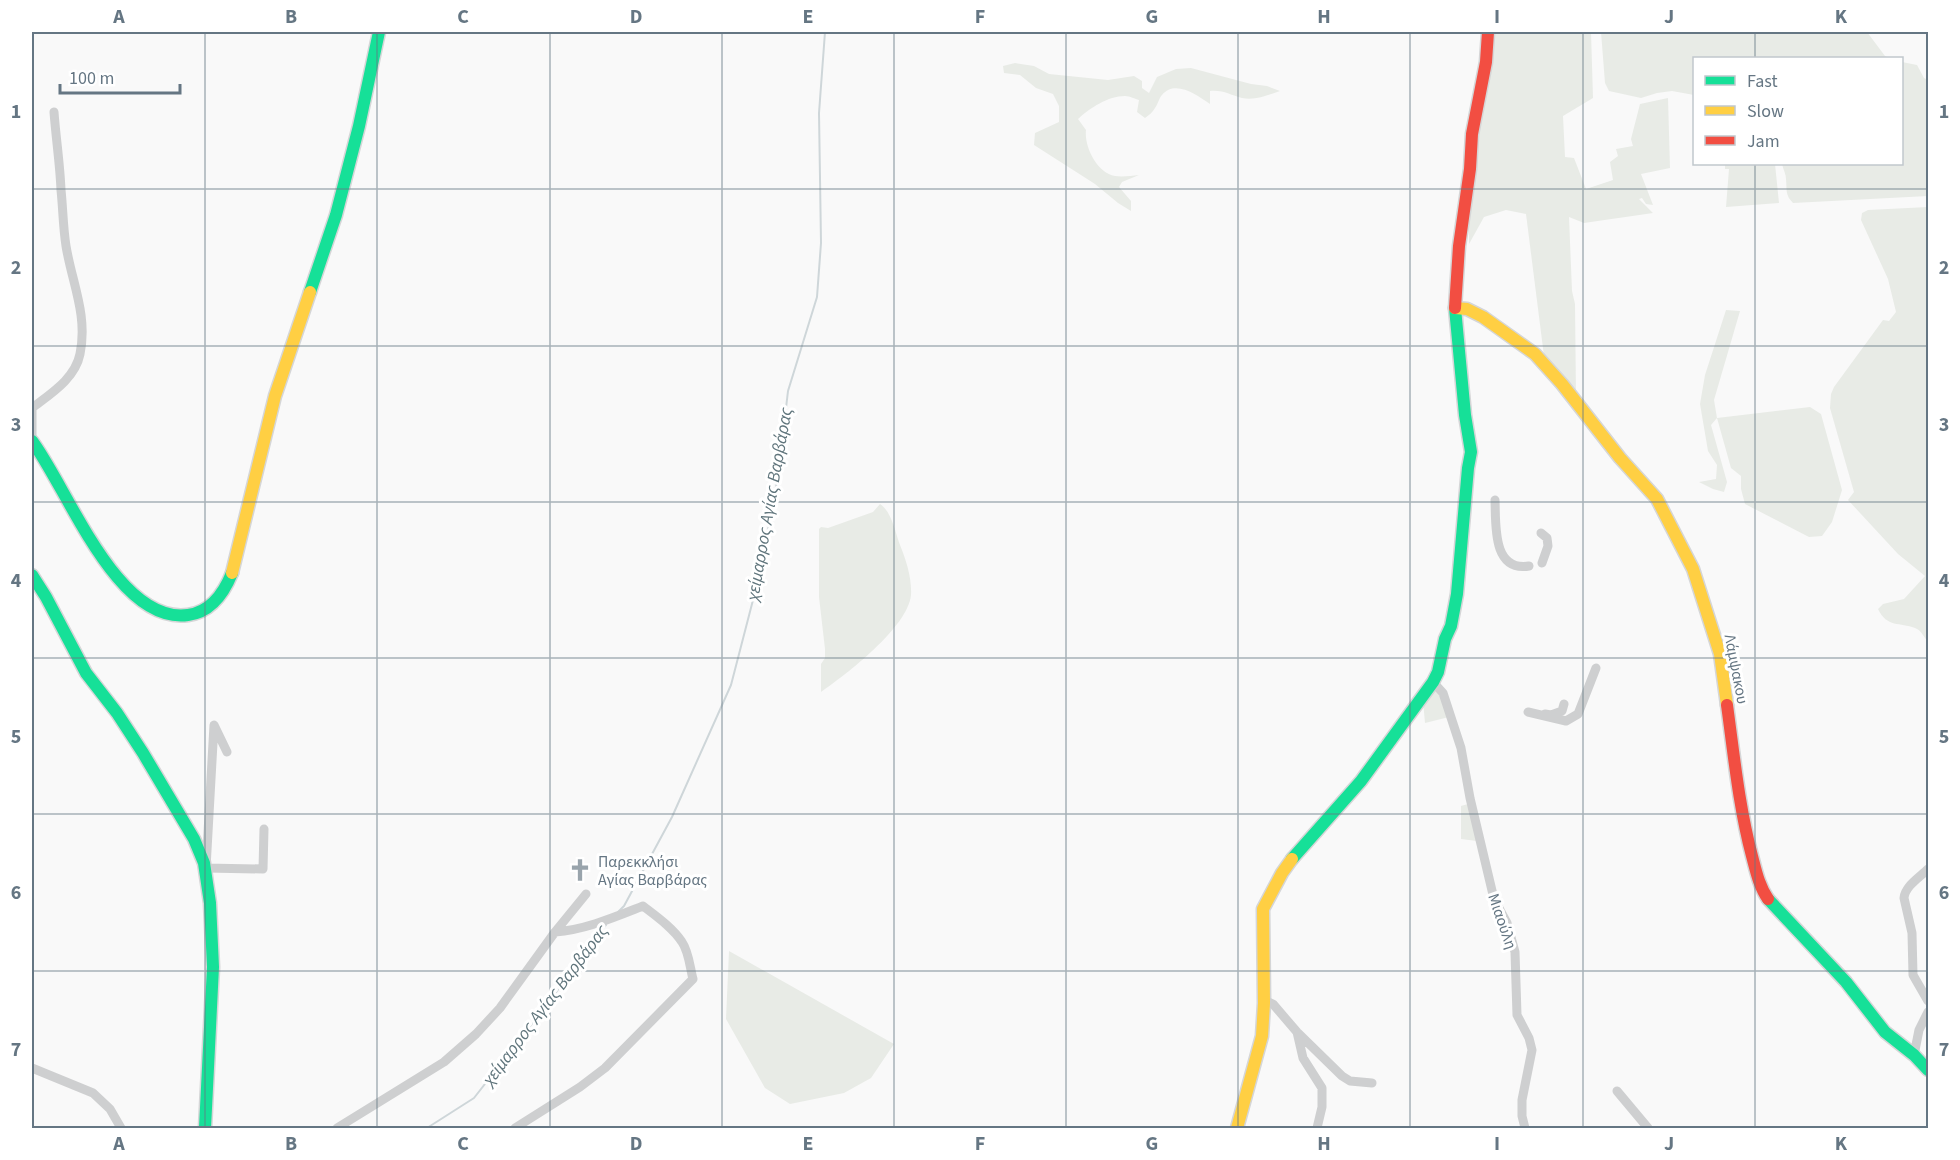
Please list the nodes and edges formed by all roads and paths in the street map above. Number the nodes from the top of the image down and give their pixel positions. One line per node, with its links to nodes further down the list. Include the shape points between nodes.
1 (379, 32): 6 (street, via 336,214 275,396 235,564 227,588 214,604 186,616 167,615 141,601 111,569 81,526)
2 (1488, 32): 4 (street, via 1472,134)
3 (54, 112): 5 (street, via 63,228 80,300 80,355 65,381)
4 (1455, 308): 13 (street, via 1471,452 1457,594); 25 (street, Λάμψακου, via 1483,317 1535,354 1657,499 1693,569 1720,654 1737,782 1759,882 1779,912 1846,982 1885,1032)
5 (32, 408): 6 (street)
6 (32, 441)
7 (1495, 500): 10 (street, via 1497,542 1504,559 1519,568)
8 (1541, 533): 9 (street, via 1548,546)
9 (1542, 563)
10 (1529, 566)
11 (32, 575): 17 (street, via 83,669 122,720 164,788)
12 (1596, 668): 14 (street, via 1578,714 1566,722 1528,712 1551,715 1562,711)
13 (1433, 682): 21 (street, via 1361,781 1305,842 1272,890 1263,909); 36 (street, Μιαούλη, via 1443,693 1461,748 1494,899 1507,923 1515,952 1515,1006 1533,1054 1522,1100)
14 (1564, 705)
15 (227, 752): 17 (street, via 214,725)
16 (264, 829): 17 (street, via 263,869)
17 (206, 868): 31 (street, via 214,929)
18 (1929, 869): 22 (street, via 1908,888 1904,898 1912,933 1913,975)
19 (586, 894): 20 (street)
20 (555, 932): 32 (street, via 500,1008 476,1034 444,1062); 33 (street, via 584,927 643,906 682,942 693,979 605,1068)
21 (1264, 1000): 24 (street, via 1273,1004); 34 (street, via 1262,1036)
22 (1929, 1001)
23 (1929, 1012): 25 (street, via 1919,1030)
24 (1297, 1032): 28 (street, via 1342,1076 1350,1081); 35 (street, via 1303,1058 1323,1094)
25 (1914, 1055): 27 (street, Λάμψακου)
26 (32, 1068): 30 (street, via 93,1093 110,1109)
27 (1929, 1070)
28 (1372, 1083)
29 (1617, 1091): 37 (street)
30 (121, 1128)
31 (205, 1128)
32 (337, 1128)
33 (515, 1128)
34 (1237, 1128)
35 (1317, 1128)
36 (1525, 1128)
37 (1648, 1128)

